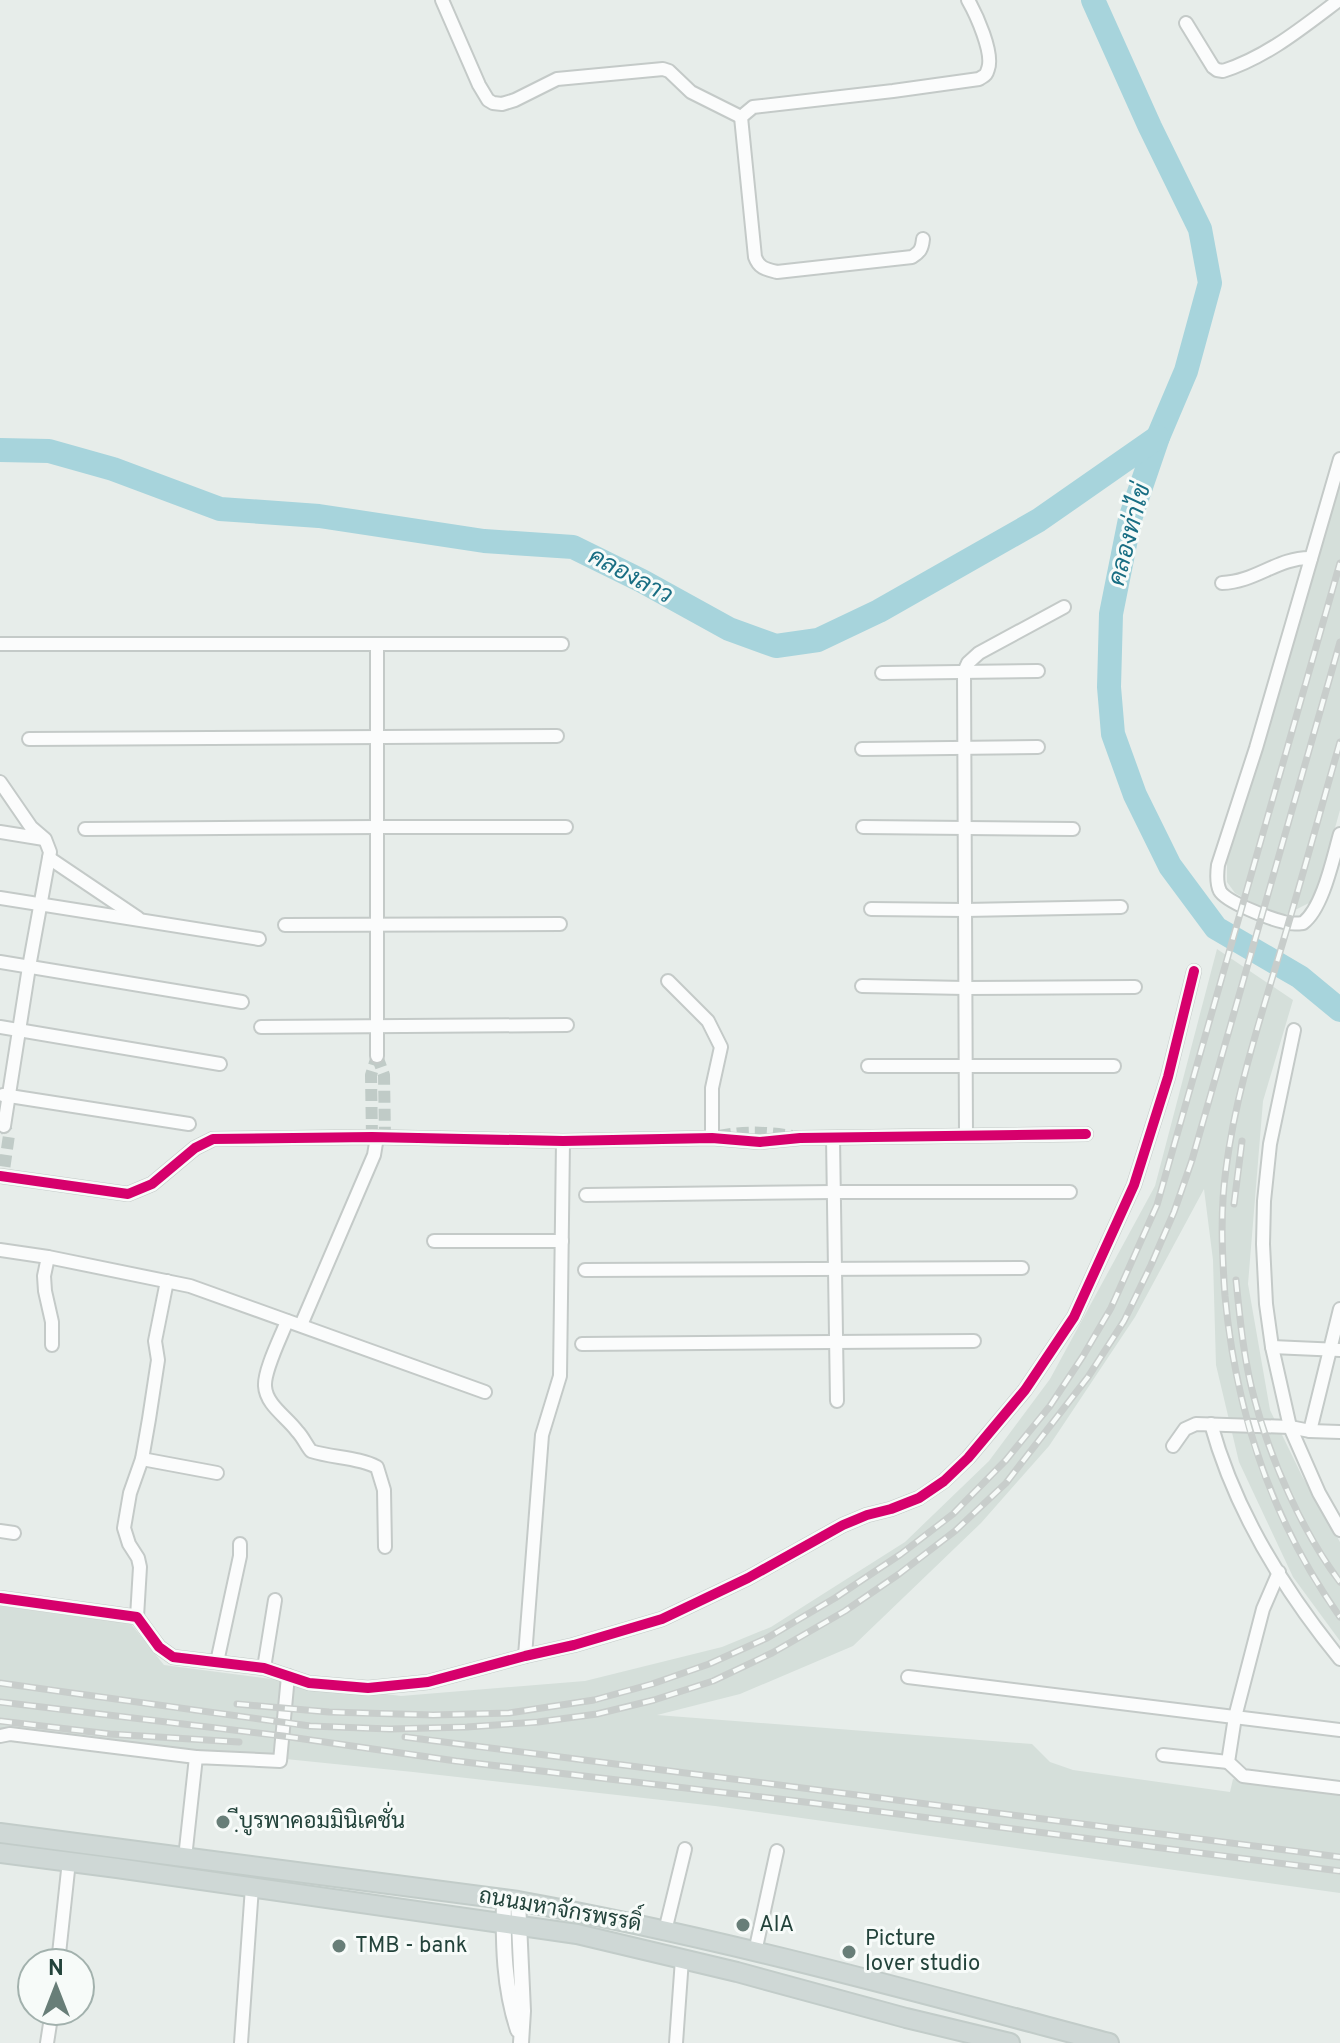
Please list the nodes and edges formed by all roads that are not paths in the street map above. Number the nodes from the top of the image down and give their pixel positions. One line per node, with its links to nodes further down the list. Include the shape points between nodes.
1 (442, 0): 5 (street, via 479,85 493,103 515,100 557,79 663,69 691,92)
2 (968, 0): 5 (street, via 989,58 986,75 979,79 753,107)
3 (1339, 0): 4 (street, via 1266,52 1223,71 1213,67)
4 (1186, 23)
5 (741, 117): 6 (street, via 758,265 777,272 912,257)
6 (923, 239)
7 (1340, 459): 8 (street)
8 (1311, 558): 9 (street, via 1291,559 1244,580); 31 (street, via 1218,865 1220,891 1268,917 1303,923 1320,898)
9 (1222, 583)
10 (1064, 607): 15 (street, via 979,653)
11 (0, 644): 12 (street)
12 (377, 644): 13 (street); 18 (street)
13 (562, 644)
14 (1038, 671): 15 (street)
15 (964, 672): 16 (street); 21 (street)
16 (882, 673)
17 (557, 736): 18 (street)
18 (377, 737): 19 (street); 24 (street)
19 (29, 739)
20 (1038, 747): 21 (street)
21 (964, 748): 22 (street); 27 (street)
22 (862, 749)
23 (0, 782): 32 (street)
24 (377, 827): 25 (street); 28 (street); 42 (street)
25 (566, 827)
26 (863, 827): 27 (street)
27 (964, 828): 29 (street); 38 (street)
28 (85, 829)
29 (1073, 829)
30 (0, 832): 32 (street)
31 (1340, 834)
32 (45, 839): 33 (street)
33 (49, 858): 35 (street); 39 (street)
34 (0, 898): 35 (street)
35 (41, 904): 39 (street); 45 (street)
36 (1121, 907): 38 (street)
37 (871, 909): 38 (street)
38 (965, 910): 50 (street)
39 (141, 920): 43 (street)
40 (560, 924): 42 (street)
41 (285, 925): 42 (street)
42 (377, 925): 55 (street)
43 (259, 939)
44 (0, 962): 45 (street)
45 (29, 967): 51 (street); 56 (street)
46 (1194, 971): 111 (street, via 1134,1185 1102,1257 1074,1317 1025,1390 968,1458 919,1498 843,1525 662,1619)
47 (668, 981): 69 (street, via 708,1021 721,1047 712,1088)
48 (862, 986): 50 (street)
49 (1135, 987): 50 (street)
50 (965, 988): 62 (street)
51 (242, 1002)
52 (567, 1025): 55 (street)
53 (0, 1027): 56 (street)
54 (261, 1027): 55 (street)
55 (377, 1027): 58 (street)
56 (19, 1030): 59 (street); 63 (street)
57 (1294, 1030): 91 (street, via 1264,1201 1263,1259)
58 (377, 1056)
59 (220, 1064)
60 (868, 1066): 62 (street)
61 (1114, 1066): 62 (street)
62 (965, 1067): 67 (street)
63 (4, 1095): 64 (street); 65 (street)
64 (189, 1124)
65 (4, 1126)
66 (1086, 1134): 67 (street)
67 (966, 1135): 70 (street)
68 (377, 1137): 71 (street); 72 (street, via 213,1139 152,1184 128,1194); 86 (street)
69 (712, 1138): 70 (street); 71 (street)
70 (833, 1138): 73 (street)
71 (563, 1141): 77 (street)
72 (0, 1176)
73 (834, 1192): 74 (street); 75 (street); 80 (street)
74 (1070, 1192)
75 (586, 1195)
76 (434, 1241): 77 (street)
77 (562, 1241): 111 (street, via 560,1376 542,1435)
78 (0, 1250): 79 (street)
79 (48, 1257): 83 (street); 90 (street, via 44,1276)
80 (835, 1268): 81 (street); 82 (street); 88 (street)
81 (1022, 1268)
82 (585, 1270)
83 (167, 1281): 85 (street); 100 (street)
84 (1340, 1309): 92 (street)
85 (287, 1321): 86 (street); 106 (street, via 266,1374 267,1397 311,1451 377,1467 384,1490)
86 (301, 1325): 93 (street)
87 (974, 1341): 88 (street)
88 (836, 1343): 89 (street); 94 (street)
89 (582, 1344)
90 (52, 1345)
91 (1272, 1347): 92 (street); 96 (street)
92 (1335, 1350): 97 (street)
93 (485, 1392)
94 (837, 1401)
95 (1211, 1424): 96 (street); 99 (street, via 1185,1429); 107 (street, via 1234,1493)
96 (1290, 1427): 97 (street); 102 (street)
97 (1310, 1431): 98 (street)
98 (1340, 1432)
99 (1173, 1446)
100 (142, 1459): 101 (street); 110 (street, via 124,1528 140,1567)
101 (217, 1473)
102 (1339, 1526)
103 (0, 1531): 104 (street)
104 (14, 1533)
105 (240, 1544): 113 (street)
106 (385, 1547)
107 (1279, 1572): 112 (street); 117 (street, via 1263,1609)
108 (0, 1598): 110 (street)
109 (275, 1600): 114 (street)
110 (137, 1617): 113 (street, via 173,1657)
111 (525, 1656): 115 (street, via 428,1682 368,1688)
112 (1340, 1659)
113 (217, 1662): 114 (street)
114 (264, 1668): 115 (street)
115 (288, 1676): 121 (street, via 280,1761)
116 (908, 1677): 117 (street)
117 (1235, 1717): 118 (street); 122 (street)
118 (1340, 1730)
119 (0, 1736): 121 (street)
120 (1163, 1755): 122 (street)
121 (196, 1757): 128 (street)
122 (1228, 1762): 123 (street, via 1243,1776)
123 (1340, 1788)
124 (0, 1833): 128 (main road, ถนนมหาจักรพรรดิ์)
125 (685, 1849): 133 (street)
126 (777, 1851): 135 (street)
127 (0, 1853): 129 (main road, ถนนมหาจักรพรรดิ์)
128 (185, 1858): 131 (main road, ถนนมหาจักรพรรดิ์)
129 (69, 1861): 130 (main road, ถนนมหาจักรพรรดิ์); 134 (street)
130 (252, 1887): 132 (main road, ถนนมหาจักรพรรดิ์); 138 (street)
131 (511, 1900): 132 (street); 133 (main road, ถนนมหาจักรพรรดิ์)
132 (511, 1924): 136 (main road, ถนนมหาจักรพรรดิ์); 137 (street, via 505,1972)
133 (665, 1931): 135 (main road, ถนนมหาจักรพรรดิ์)
134 (60, 1947)
135 (755, 1952): 141 (main road, ถนนมหาจักรพรรดิ์)
136 (682, 1959): 139 (street); 140 (main road, ถนนมหาจักรพรรดิ์)
137 (521, 2041)
138 (241, 2043)
139 (676, 2043)
140 (1010, 2043)
141 (1109, 2043)

